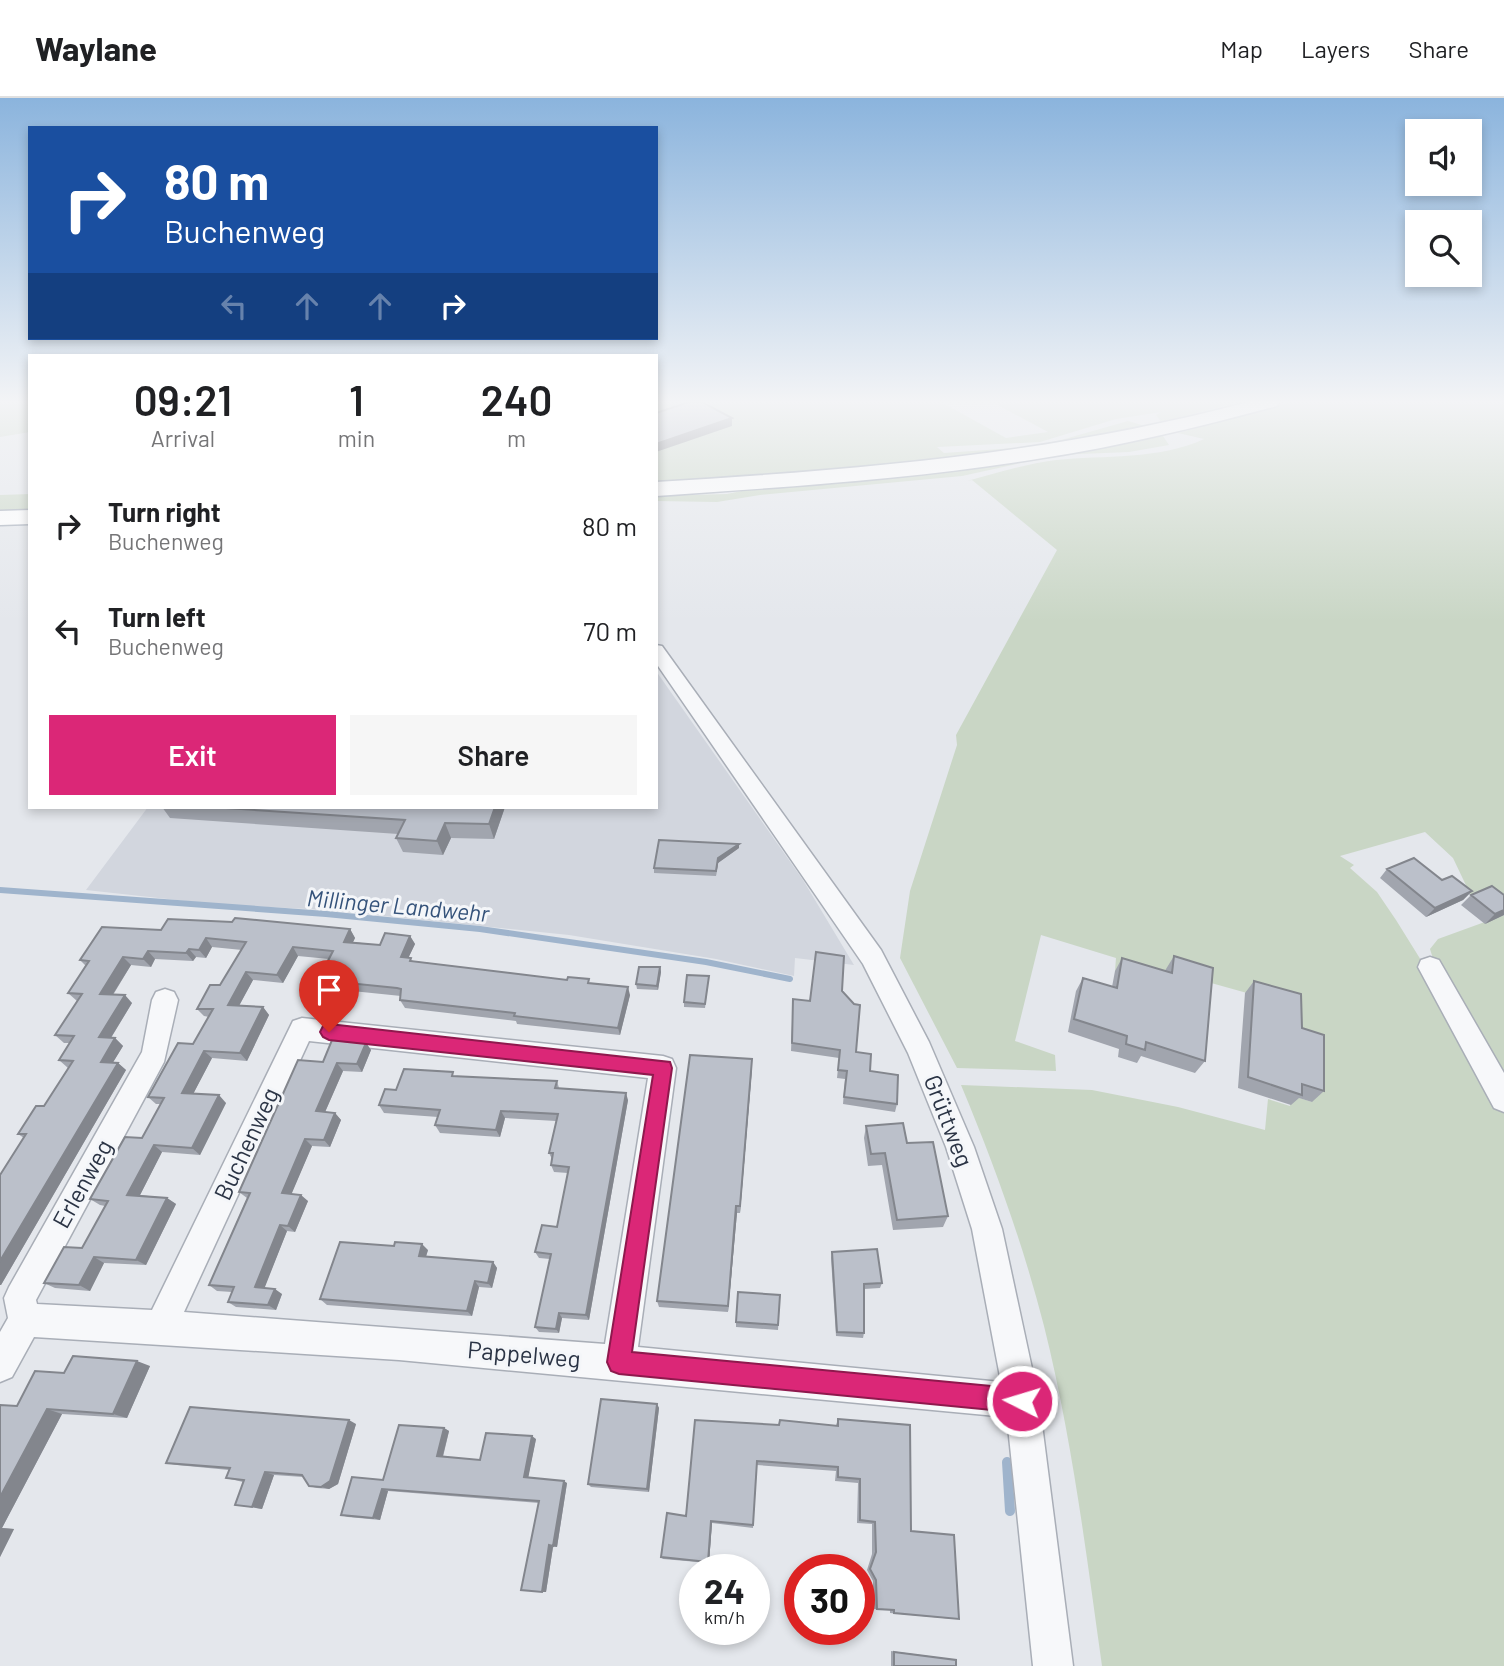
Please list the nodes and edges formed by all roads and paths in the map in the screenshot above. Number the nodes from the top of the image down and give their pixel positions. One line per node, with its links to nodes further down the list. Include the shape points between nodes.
1 (844, 475): 2 (main road)
2 (658, 489)
3 (28, 517): 4 (main road)
4 (0, 518)
5 (658, 653): 13 (street, Grüttweg, via 872,957 920,1050 987,1229)
6 (1430, 967): 8 (street)
7 (165, 1000): 9 (street, Erlenweg, via 155,1054 20,1298)
8 (1504, 1099)
9 (25, 1320): 10 (street, Pappelweg); 12 (street, Erlenweg)
10 (161, 1326): 11 (street, Pappelweg); 11 (street, Buchenweg, via 302,1029 663,1068)
11 (619, 1362): 13 (street, Pappelweg)
12 (0, 1364)
13 (1022, 1401): 14 (street, Grüttweg)
14 (1053, 1666)

